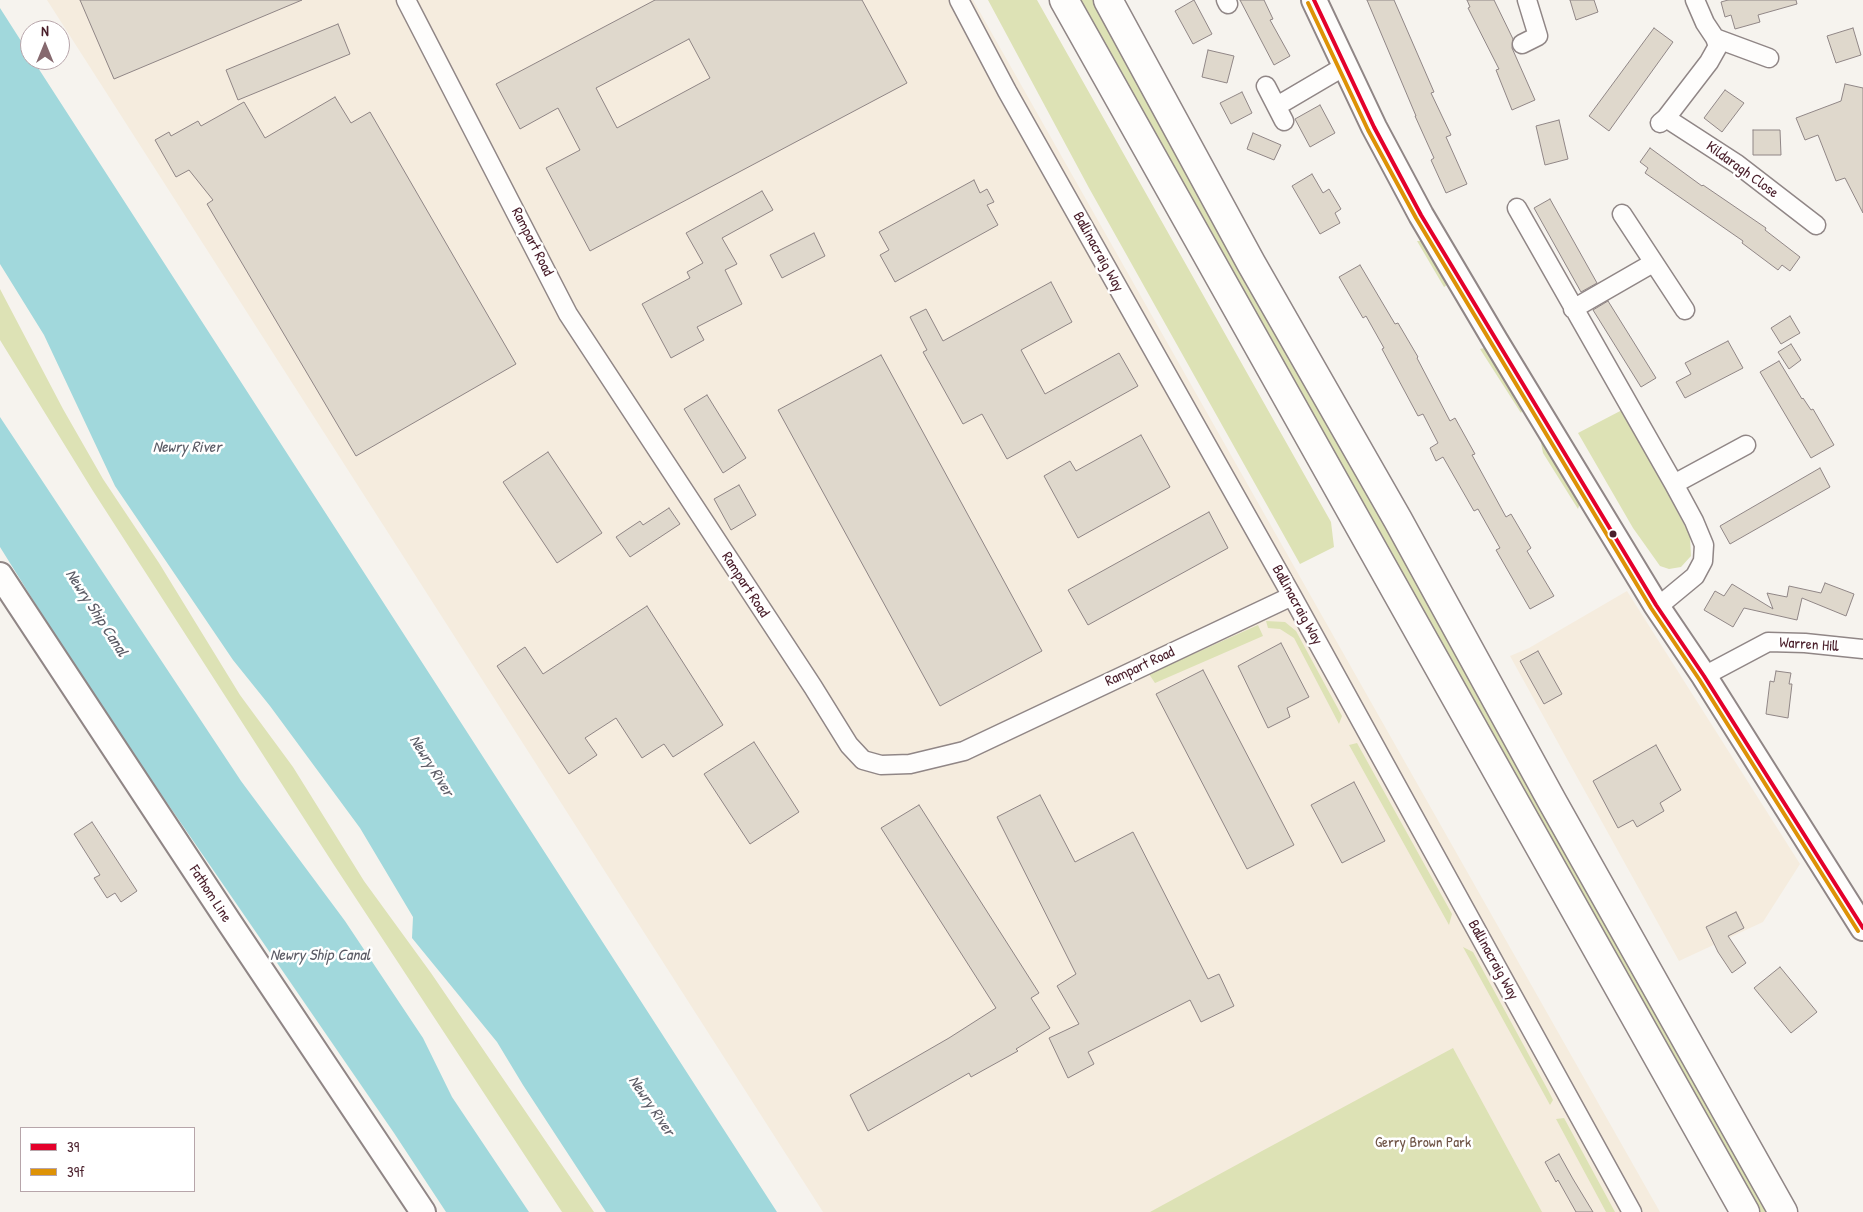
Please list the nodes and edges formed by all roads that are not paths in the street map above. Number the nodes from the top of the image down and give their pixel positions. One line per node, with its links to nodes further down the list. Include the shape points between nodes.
1 (406, 0): 22 (street, Rampart Road, via 568,314 849,746 863,760 881,765 910,764 964,751)
2 (959, 0): 22 (street, Ballinacraig Way)
3 (1064, 0): 29 (highway)
4 (1108, 0): 30 (highway, via 1251,263 1398,520)
5 (1314, 0): 11 (street)
6 (1527, 0): 9 (street, via 1538,36)
7 (1696, 0): 8 (street)
8 (1714, 38): 10 (street); 15 (street, Kildaragh Close, via 1718,46 1709,62 1663,120 1737,164)
9 (1522, 44)
10 (1769, 58)
11 (1345, 66): 12 (street, via 1280,113); 23 (street, via 1421,215)
12 (1266, 86)
13 (1516, 208): 17 (street)
14 (1622, 214): 16 (street)
15 (1816, 225)
16 (1653, 264): 17 (street); 18 (street)
17 (1573, 308): 20 (street)
18 (1685, 310)
19 (1746, 445): 20 (street)
20 (1674, 484): 23 (street, via 1704,546 1703,561 1695,576)
21 (0, 575): 27 (street, Fathom Line)
22 (1292, 596): 28 (street, Ballinacraig Way)
23 (1656, 605): 25 (street)
24 (1863, 649): 25 (street, Warren Hill, via 1768,642)
25 (1704, 676): 26 (street)
26 (1863, 928)
27 (423, 1212)
28 (1632, 1212)
29 (1745, 1212)
30 (1783, 1212)

